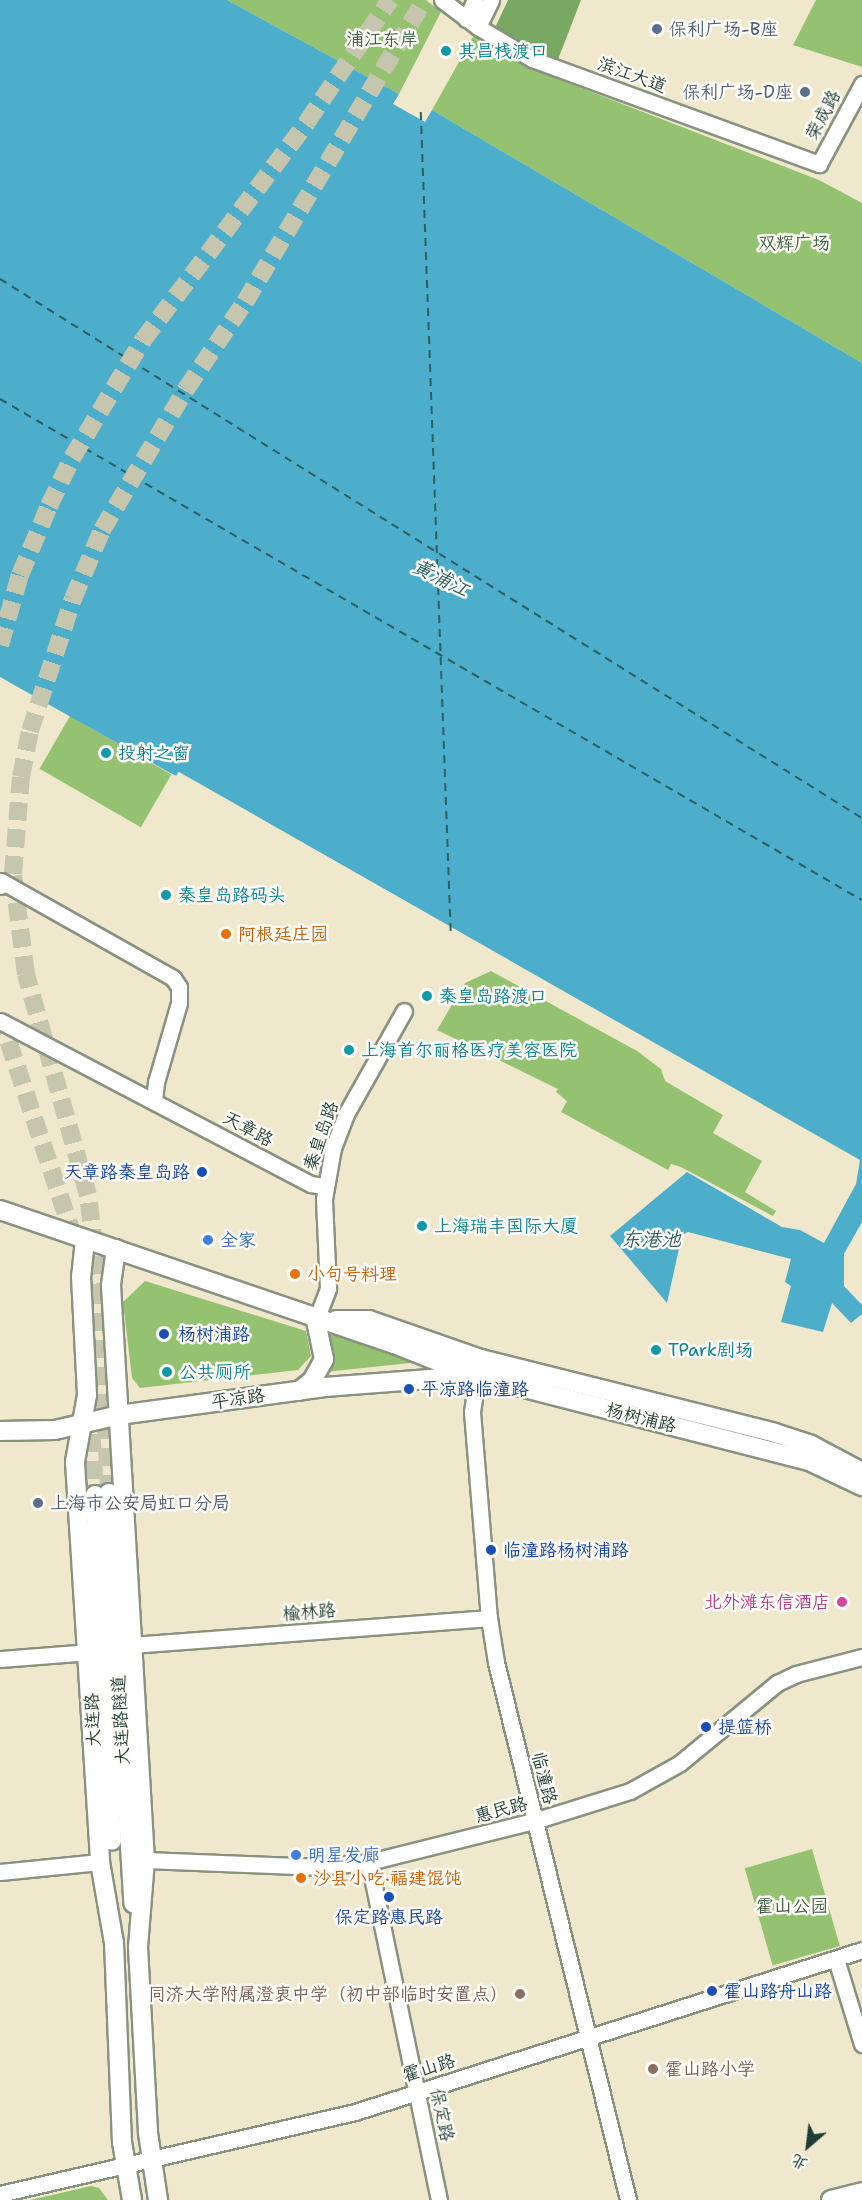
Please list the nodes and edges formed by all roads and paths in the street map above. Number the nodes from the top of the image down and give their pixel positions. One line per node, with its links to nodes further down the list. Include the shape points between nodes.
1 (442, 0): 4 (street, 滨江大道)
2 (475, 0): 4 (street)
3 (491, 0): 4 (street)
4 (472, 23): 6 (street, 滨江大道, via 532,59)
5 (862, 84): 6 (street, 荣成路)
6 (819, 164)
7 (0, 886): 10 (street, via 1,880 173,978 179,987 179,1003)
8 (404, 1011): 11 (street, 秦皇岛路, via 346,1114)
9 (0, 1021): 10 (street, 天章路)
10 (154, 1101): 11 (street, 天章路, via 311,1184)
11 (324, 1186): 15 (street, 秦皇岛路, via 328,1288)
12 (0, 1210): 13 (main road, 杨树浦路)
13 (85, 1240): 14 (main road, 杨树浦路); 19 (main road, 大连路, via 81,1276 87,1395)
14 (116, 1249): 15 (main road, 杨树浦路); 18 (main road, via 111,1285)
15 (316, 1320): 16 (main road, 杨树浦路, via 369,1320); 17 (main road, via 324,1359 312,1381)
16 (479, 1367): 17 (main road, 平凉路); 21 (main road, 杨树浦路, via 775,1433 811,1445); 22 (main road, 杨树浦路, via 809,1461); 23 (street, 临潼路, via 472,1412)
17 (299, 1391): 18 (main road, 平凉路)
18 (118, 1415): 19 (main road, 平凉路); 24 (main road)
19 (83, 1424): 20 (main road, 平凉路, via 54,1430); 25 (main road, 大连路, via 75,1462)
20 (0, 1431)
21 (862, 1472)
22 (862, 1486)
23 (489, 1618): 24 (street, 榆林路); 28 (street, 临潼路)
24 (132, 1645): 29 (main road)
25 (89, 1652): 27 (street); 30 (main road, 大连路)
26 (862, 1657): 28 (street, 惠民路, via 795,1674 777,1683 680,1763 630,1791)
27 (0, 1659)
28 (534, 1821): 31 (street, 惠民路); 37 (street, 临潼路)
29 (145, 1860): 31 (street, 惠民路, via 316,1867); 34 (main road)
30 (100, 1862): 32 (street); 33 (main road, 大连路)
31 (369, 1862): 39 (street, 保定路)
32 (0, 1872)
33 (114, 1943): 34 (main road, 大连路隧道, via 102,1494); 41 (main road, 大连路)
34 (138, 1947): 40 (main road)
35 (862, 1950): 36 (street, 霍山路)
36 (836, 1959): 37 (street, 霍山路); 38 (street)
37 (587, 2039): 39 (street, 霍山路); 47 (street, 临潼路)
38 (862, 2044)
39 (417, 2092): 40 (street, 霍山路, via 306,2125); 46 (street, 保定路)
40 (151, 2159): 41 (street, 霍山路); 45 (main road)
41 (125, 2165): 43 (street, 霍山路); 44 (main road, 大连路)
42 (862, 2192): 48 (main road)
43 (0, 2194)
44 (132, 2200)
45 (158, 2200)
46 (439, 2200)
47 (628, 2200)
48 (831, 2200)

